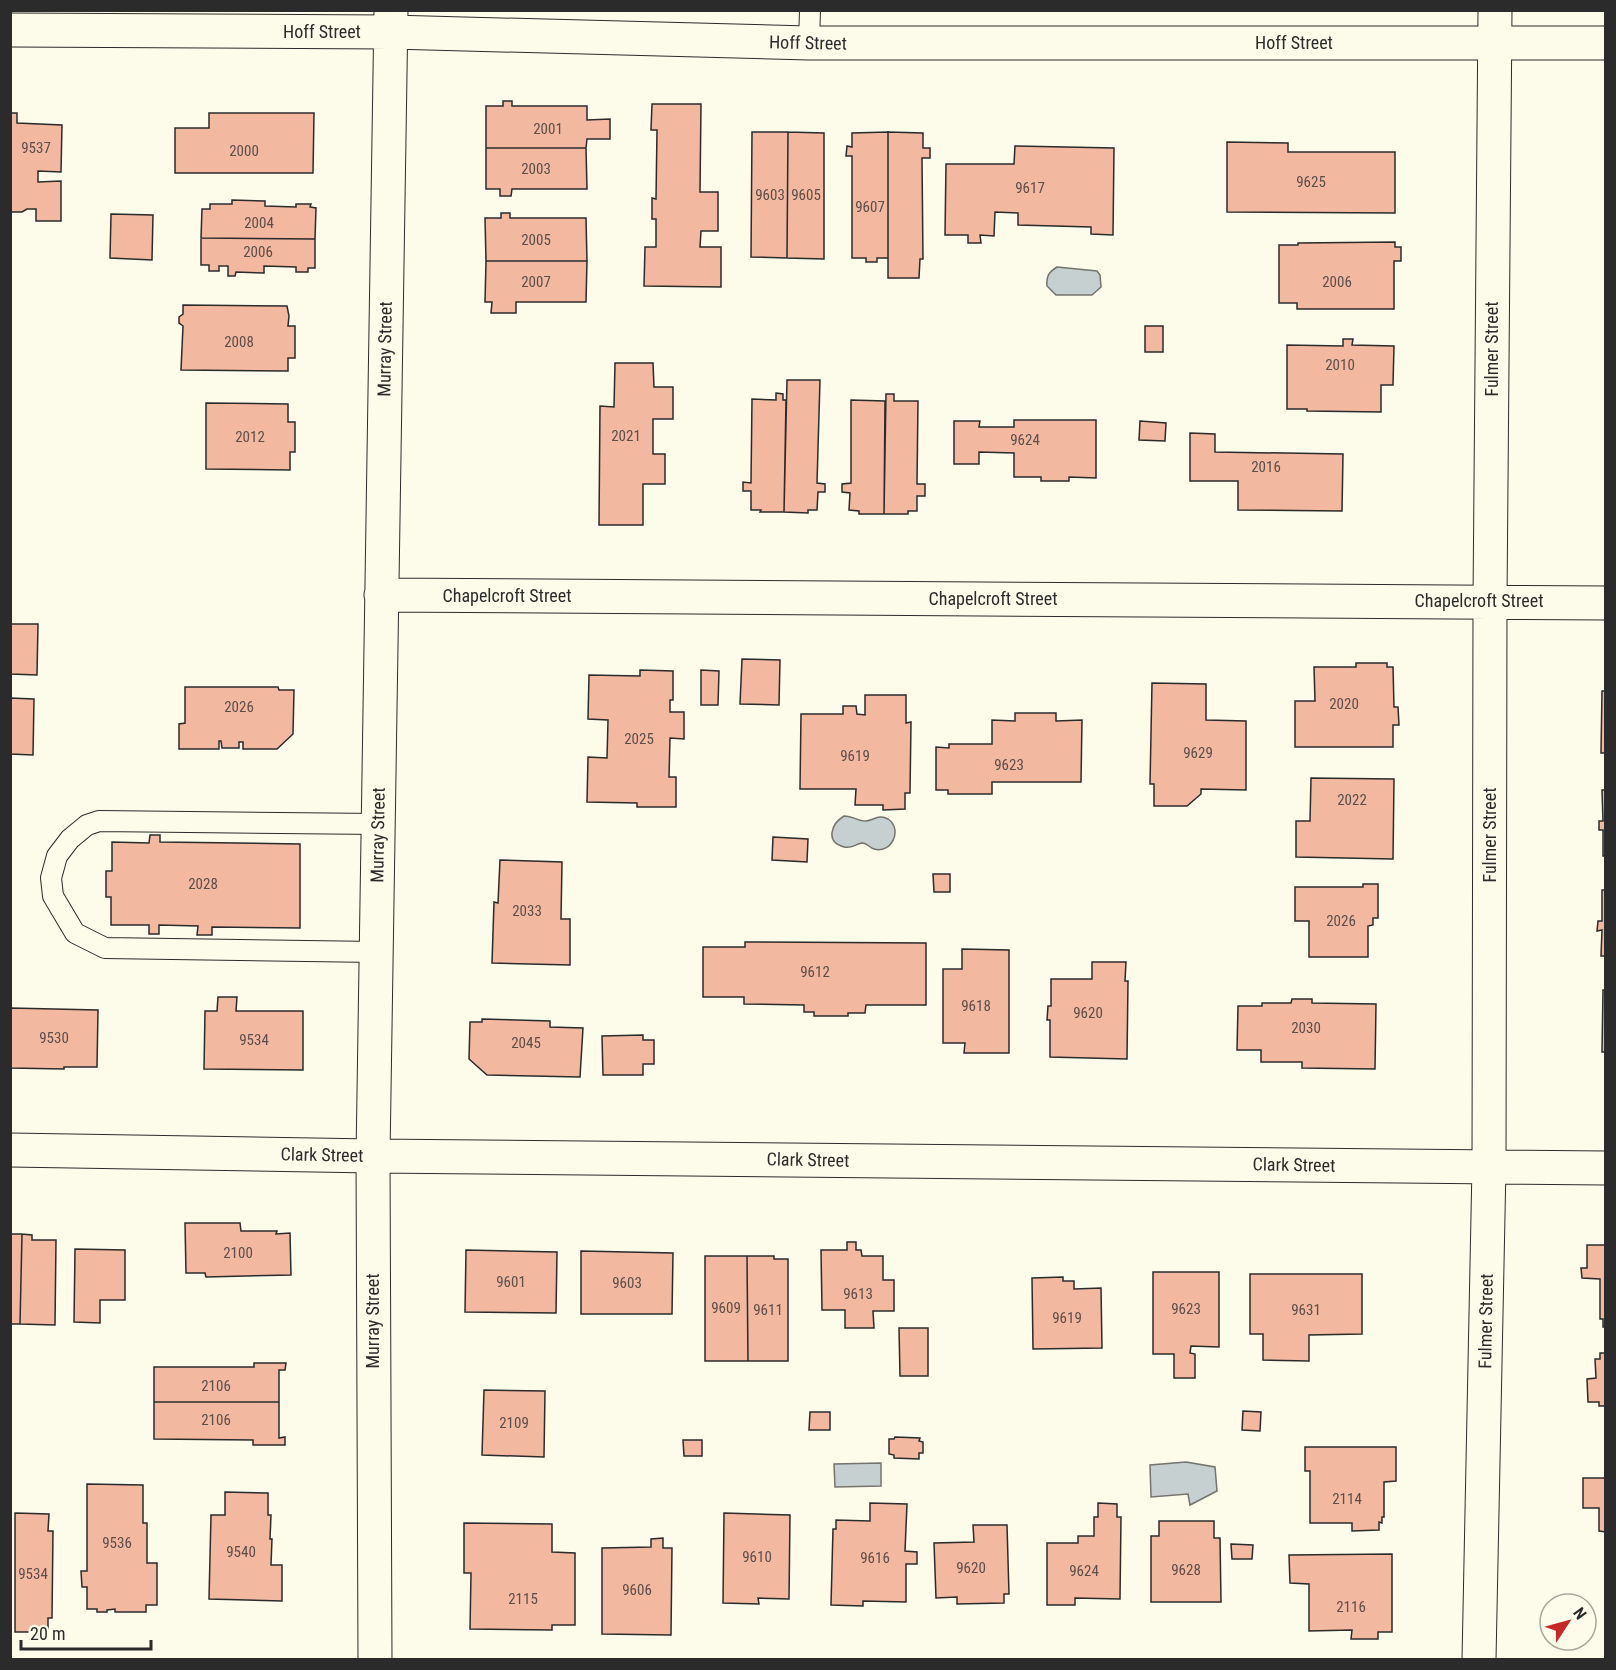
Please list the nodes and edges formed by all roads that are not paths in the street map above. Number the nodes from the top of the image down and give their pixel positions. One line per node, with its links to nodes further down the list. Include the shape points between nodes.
1 (810, 10): 5 (lane)
2 (1495, 10): 6 (street, Fulmer Street)
3 (391, 21): 4 (street, Hoff Street); 5 (street, Hoff Street); 8 (street, Murray Street)
4 (10, 30)
5 (808, 43): 6 (street, Hoff Street)
6 (1494, 43): 7 (street, Hoff Street); 9 (street, Fulmer Street)
7 (1605, 43)
8 (381, 595): 9 (street, Chapelcroft Street); 11 (street, Murray Street)
9 (1490, 601): 10 (street, Chapelcroft Street); 15 (street, Fulmer Street)
10 (1605, 603)
11 (378, 824): 12 (street, Murray Street); 12 (lane, via 99,821 70,839 57,856 51,878 53,896 75,933 105,948)
12 (376, 952): 14 (street, Murray Street)
13 (10, 1150): 14 (street, Clark Street)
14 (372, 1156): 15 (street, Clark Street); 17 (street, Murray Street)
15 (1489, 1166): 16 (street, Clark Street); 18 (street, Fulmer Street)
16 (1605, 1168)
17 (375, 1659)
18 (1479, 1659)

